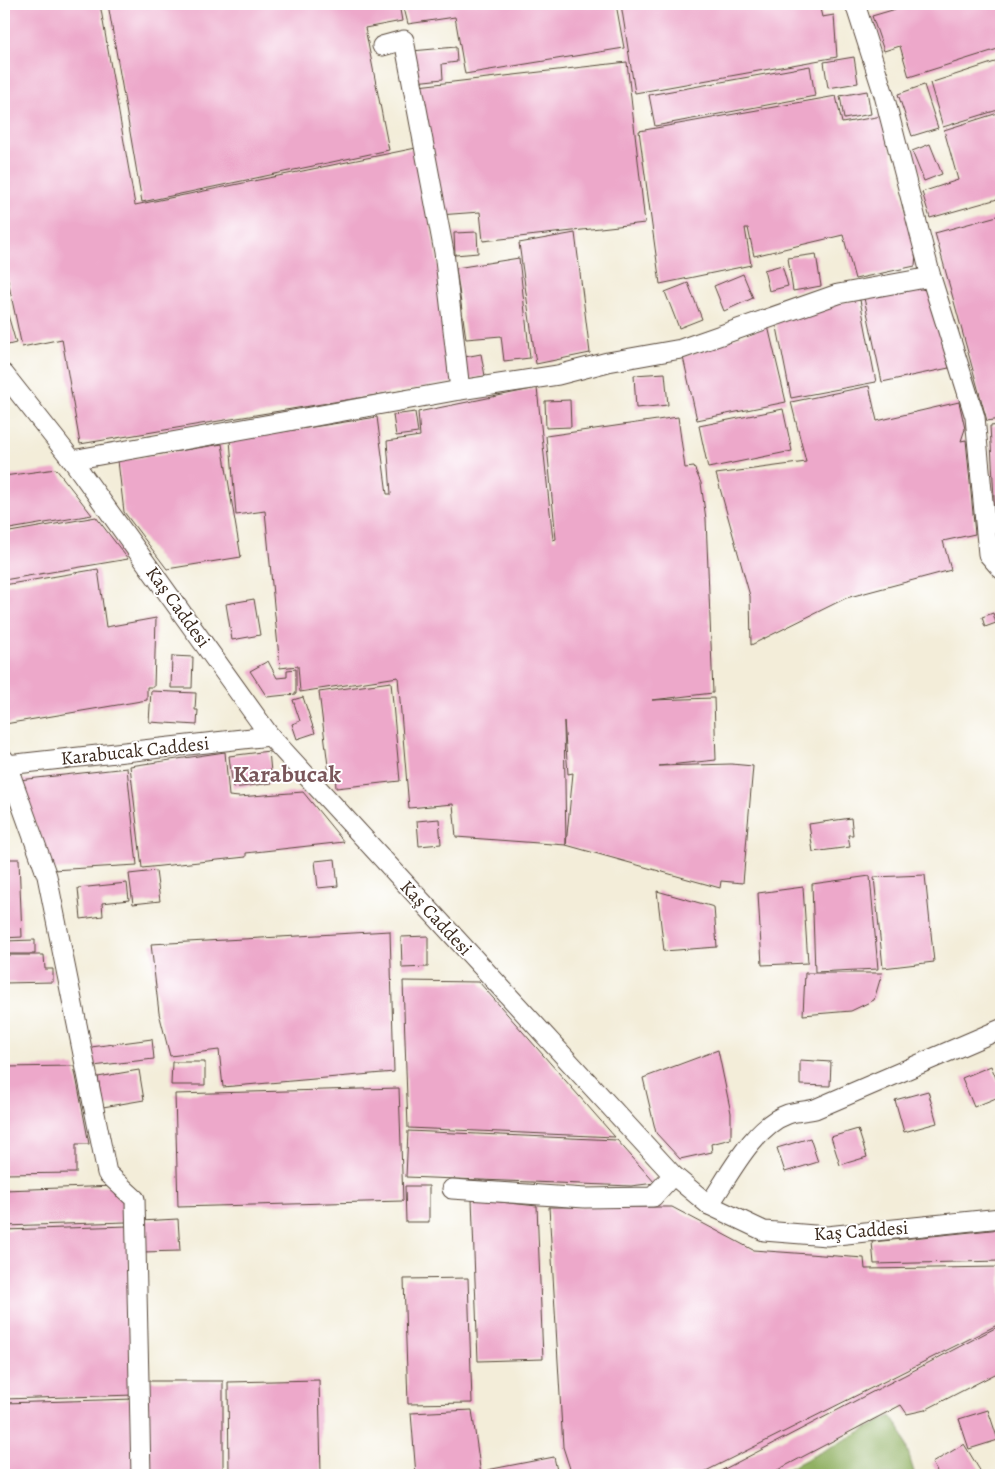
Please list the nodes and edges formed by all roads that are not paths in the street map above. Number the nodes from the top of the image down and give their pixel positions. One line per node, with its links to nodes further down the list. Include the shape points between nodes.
1 (854, 4): 3 (street, via 884,96)
2 (382, 46): 5 (street, via 404,40 444,252)
3 (931, 277): 5 (street, via 838,294 681,349 558,375); 7 (street, via 975,417 988,554)
4 (4, 374): 6 (street, Kaş Caddesi)
5 (460, 390): 6 (street)
6 (72, 460): 8 (street, Kaş Caddesi)
7 (1001, 569)
8 (270, 736): 9 (street, Karabucak Caddesi); 11 (street, Kaş Caddesi)
9 (5, 762): 15 (street, via 47,876 108,1173 135,1199)
10 (1001, 1030): 13 (street, via 815,1110 789,1114 769,1124 749,1145)
11 (673, 1175): 12 (street, via 653,1198 585,1198); 13 (street, Kaş Caddesi)
12 (452, 1188)
13 (709, 1205): 14 (street, Kaş Caddesi, via 764,1231 827,1236)
14 (1001, 1218)
15 (141, 1475)

